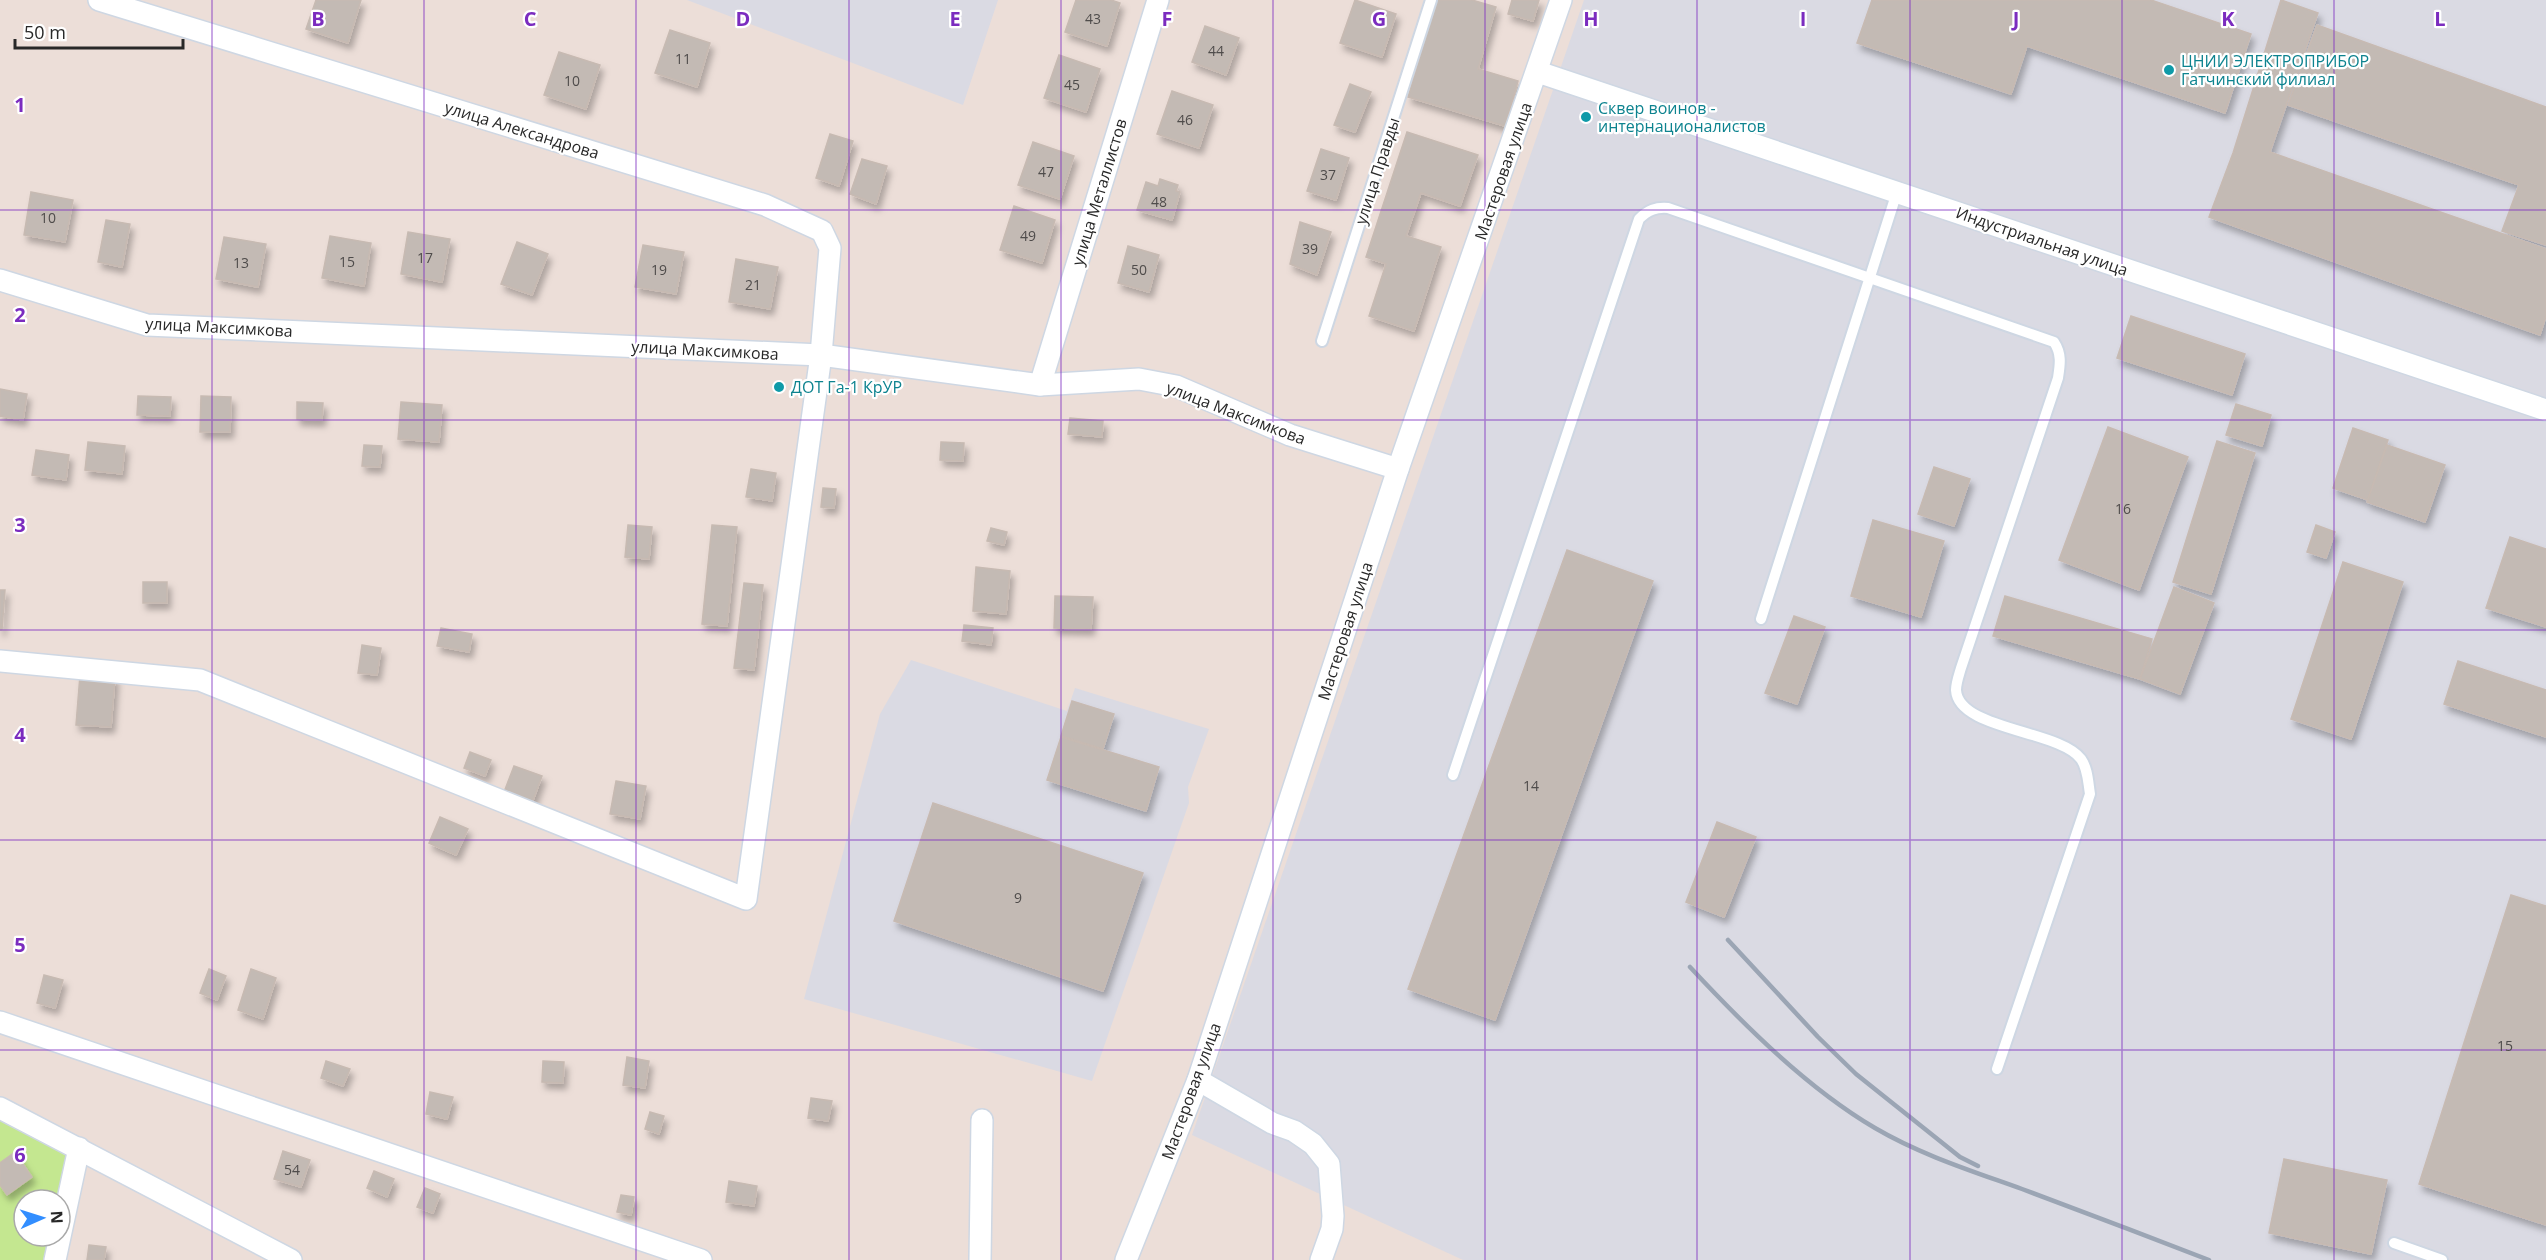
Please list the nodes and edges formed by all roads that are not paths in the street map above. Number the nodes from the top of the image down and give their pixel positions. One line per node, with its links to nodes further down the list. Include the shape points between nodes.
1 (99, 0): 10 (street, улица Александрова, via 765,205 822,231 830,248)
2 (1158, 0): 11 (street, улица Металлистов)
3 (1431, 0): 9 (lane, улица Правды)
4 (1561, 0): 5 (street, Мастеровая улица)
5 (1538, 72): 6 (street, Индустриальная улица); 13 (street, Мастеровая улица)
6 (1898, 192): 7 (lane); 12 (street, Индустриальная улица)
7 (1870, 278): 14 (lane); 16 (lane, via 1668,208 1651,209 1639,219); 18 (lane, via 2054,342 2059,350 2058,378 1956,691 1962,705 1980,717 2066,747 2080,758 2090,794)
8 (0, 280): 10 (street, улица Максимкова, via 147,325)
9 (1322, 341)
10 (821, 355): 11 (street, улица Максимкова); 15 (street, улица Александрова, via 746,899 200,680)
11 (1040, 385): 13 (street, улица Максимкова, via 1139,380 1176,386 1290,435)
12 (2546, 410)
13 (1398, 469): 19 (street, Мастеровая улица)
14 (1761, 619)
15 (0, 661)
16 (1453, 775)
17 (0, 1022): 26 (street)
18 (1997, 1069)
19 (1198, 1080): 28 (street, Мастеровая улица); 29 (street, via 1272,1123 1294,1131 1329,1164 1334,1216)
20 (0, 1108): 22 (street)
21 (982, 1120): 27 (street)
22 (79, 1148): 24 (street); 25 (street)
23 (2394, 1243): 30 (lane)
24 (55, 1260)
25 (291, 1260)
26 (701, 1260)
27 (980, 1260)
28 (1126, 1260)
29 (1321, 1260)
30 (2442, 1260)

